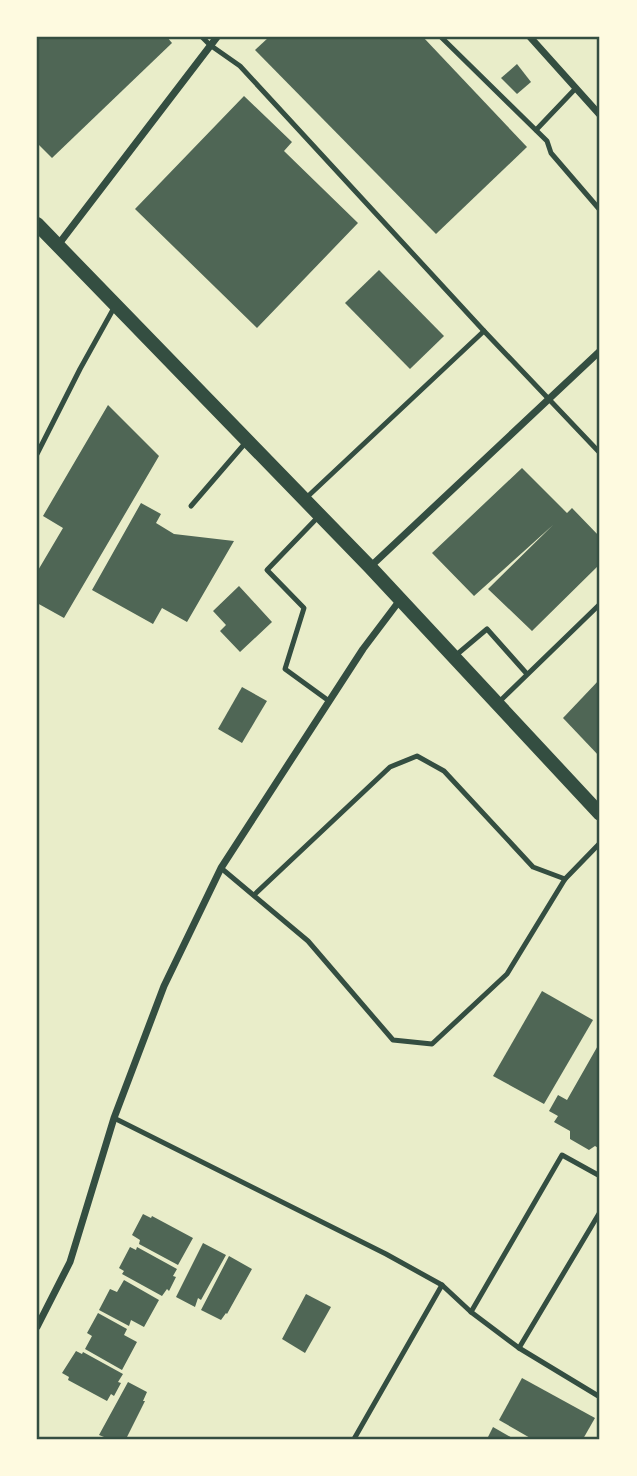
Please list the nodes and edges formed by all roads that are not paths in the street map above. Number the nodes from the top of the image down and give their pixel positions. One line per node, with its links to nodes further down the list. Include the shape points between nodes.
1 (202, 37): 5 (lane)
2 (217, 37): 5 (street)
3 (441, 37): 8 (lane)
4 (530, 37): 6 (street)
5 (210, 45): 11 (street); 13 (lane, via 240,66)
6 (576, 88): 7 (street); 8 (lane)
7 (600, 115)
8 (536, 130): 9 (lane)
9 (600, 209)
10 (37, 224): 11 (main road)
11 (58, 246): 12 (main road)
12 (115, 306): 16 (main road); 18 (lane)
13 (484, 331): 15 (lane); 19 (lane)
14 (600, 351): 15 (street)
15 (549, 399): 17 (lane); 22 (street)
16 (247, 442): 19 (main road); 20 (lane)
17 (600, 453)
18 (37, 454)
19 (305, 500): 21 (main road)
20 (191, 506)
21 (319, 516): 22 (main road); 27 (lane, via 267,570 304,608 285,669)
22 (370, 567): 23 (main road)
23 (400, 600): 25 (main road); 27 (street)
24 (600, 604): 26 (lane)
25 (453, 657): 26 (lane, via 487,629); 28 (main road)
26 (527, 674): 28 (lane)
27 (329, 701): 31 (street)
28 (496, 704): 29 (main road)
29 (600, 814)
30 (600, 843): 32 (lane)
31 (221, 867): 33 (lane); 34 (street, via 164,986)
32 (565, 879): 33 (lane, via 533,867 444,771 417,757 390,767); 33 (lane, via 507,974 432,1044 393,1040 308,941)
33 (254, 895)
34 (114, 1118): 37 (lane); 39 (street, via 70,1262)
35 (600, 1176): 38 (lane, via 562,1155)
36 (600, 1212): 40 (lane)
37 (442, 1284): 38 (lane); 42 (lane)
38 (471, 1312): 40 (lane)
39 (37, 1327)
40 (519, 1348): 41 (lane)
41 (600, 1397)
42 (354, 1439)

